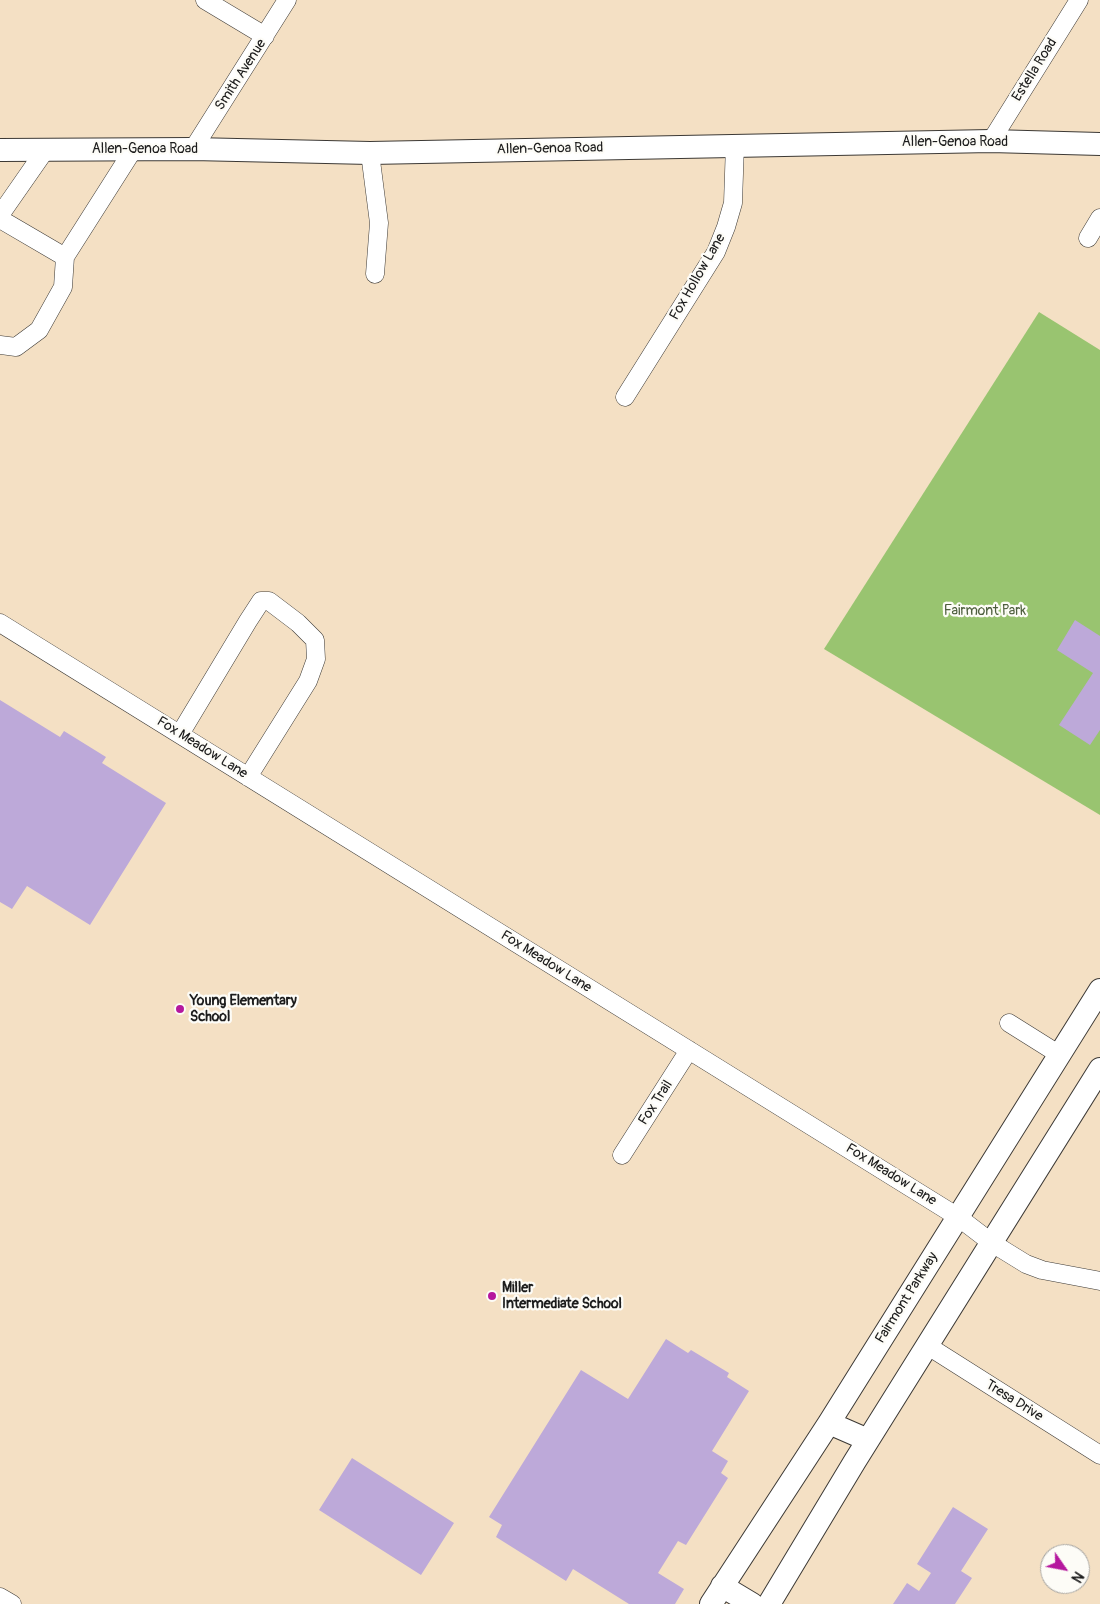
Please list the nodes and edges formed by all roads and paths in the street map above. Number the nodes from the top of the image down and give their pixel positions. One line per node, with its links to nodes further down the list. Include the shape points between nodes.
1 (205, 0): 4 (street)
2 (287, 0): 4 (street, Smith Avenue)
3 (1079, 0): 5 (street, Estella Road)
4 (265, 36): 9 (street, Smith Avenue)
5 (991, 141): 6 (main road, Allen-Genoa Road); 7 (main road, Allen-Genoa Road)
6 (735, 144): 12 (main road, Allen-Genoa Road); 20 (street, Fox Hollow Lane, via 732,202 716,252)
7 (1100, 144)
8 (46, 149): 10 (main road, Allen-Genoa Road); 11 (main road, Allen-Genoa Road); 13 (street)
9 (193, 149): 11 (main road, Allen-Genoa Road); 12 (main road, Allen-Genoa Road)
10 (0, 150)
11 (133, 150): 17 (street)
12 (370, 152): 18 (street, via 379,223)
13 (0, 215)
14 (1100, 218): 16 (street)
15 (0, 219): 17 (street)
16 (1088, 238)
17 (66, 257): 19 (street, via 63,287 39,330 16,347)
18 (375, 274)
19 (0, 345)
20 (625, 397)
21 (0, 623): 22 (street, Fox Meadow Lane)
22 (180, 734): 23 (street, Fox Meadow Lane); 23 (street, via 248,621 262,601 270,601 315,640 316,659 308,682)
23 (248, 777): 26 (street, Fox Meadow Lane)
24 (1100, 990): 27 (main road, Fairmont Parkway)
25 (1009, 1023): 27 (street)
26 (689, 1050): 29 (street, Fox Trail); 30 (street, Fox Meadow Lane)
27 (1060, 1055): 30 (main road, Fairmont Parkway)
28 (1100, 1069): 31 (main road)
29 (622, 1155)
30 (958, 1217): 31 (street, Fox Meadow Lane); 34 (main road, Fairmont Parkway)
31 (992, 1243): 32 (street, Fox Meadow Lane, via 1042,1270); 33 (main road)
32 (1100, 1281)
33 (928, 1346): 35 (main road); 36 (street, Tresa Drive)
34 (829, 1423): 35 (main road); 37 (main road, Fairmont Parkway)
35 (868, 1440): 41 (main road)
36 (1100, 1455)
37 (717, 1595): 40 (main road)
38 (0, 1597): 39 (street)
39 (12, 1604)
40 (752, 1604)
41 (769, 1604)

